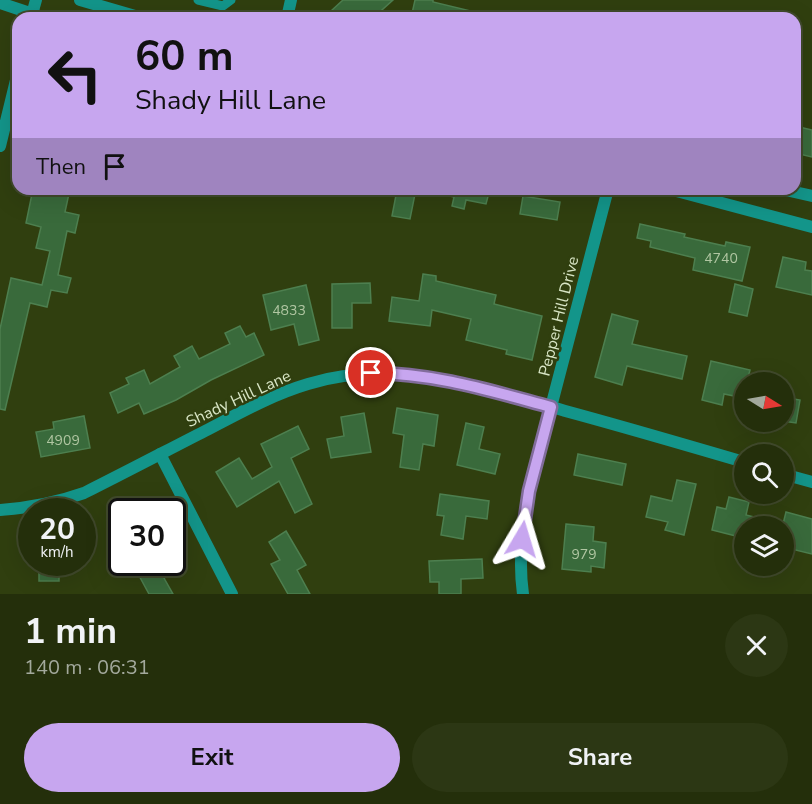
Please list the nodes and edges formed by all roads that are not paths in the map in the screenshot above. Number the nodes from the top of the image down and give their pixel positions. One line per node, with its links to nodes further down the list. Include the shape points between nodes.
1 (80, 0): 6 (street)
2 (198, 0): 3 (lane, via 223,6)
3 (231, 0)
4 (0, 3): 5 (street)
5 (22, 12)
6 (121, 12)
7 (12, 97): 8 (street)
8 (0, 146)
9 (606, 195): 12 (street, Pepper Hill Drive)
10 (692, 195): 11 (street)
11 (812, 227)
12 (551, 407): 13 (street, Shady Hill Lane, via 437,377 371,373 308,384 270,398); 14 (street, Shady Hill Lane); 19 (street, Pepper Hill Drive, via 524,521)
13 (160, 454): 17 (street, Shady Hill Lane, via 56,503); 18 (street)
14 (734, 459)
15 (794, 477): 16 (street)
16 (812, 482)
17 (0, 510)
18 (232, 594)
19 (523, 594)

